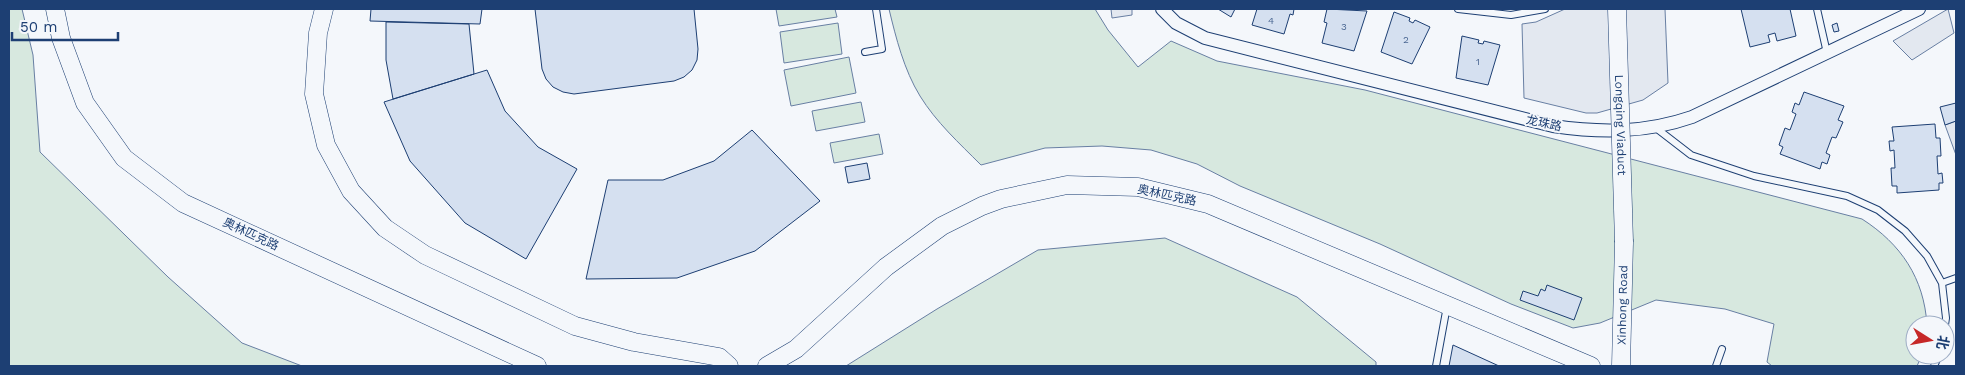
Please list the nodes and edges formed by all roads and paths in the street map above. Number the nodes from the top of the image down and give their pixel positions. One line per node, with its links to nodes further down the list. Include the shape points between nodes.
1 (55, 9): 19 (street, 奥林匹克路, via 61,38 85,103 124,158 183,203)
2 (324, 9): 20 (street, via 318,33 314,94 326,145 351,191 385,228 425,255 575,326 634,342 719,357)
3 (876, 9): 10 (lane, via 882,49)
4 (1162, 9): 12 (street, 龙珠路, via 1176,23 1205,38 1553,126 1590,131)
5 (1458, 9): 6 (lane, via 1511,15)
6 (1545, 9)
7 (1618, 9): 13 (street, Longqing Viaduct, bridge)
8 (1817, 9): 11 (lane)
9 (1919, 9): 11 (street, 龙珠路)
10 (865, 52)
11 (1827, 53): 12 (street, 龙珠路, via 1692,117)
12 (1656, 128): 15 (lane, via 1690,155 1754,176 1847,196 1878,210 1905,231 1927,256)
13 (1624, 242): 24 (street, Xinhong Road)
14 (1956, 278): 15 (lane)
15 (1942, 283): 17 (lane)
16 (1448, 305): 21 (street, 奥林匹克路, via 1208,204 1138,187 1067,186 1001,199 942,226 886,267 796,349); 22 (lane); 23 (street, 奥林匹克路)
17 (1946, 315)
18 (1722, 349): 25 (lane)
19 (537, 366)
20 (729, 366)
21 (768, 366)
22 (1436, 366)
23 (1591, 366)
24 (1621, 366)
25 (1716, 366)

